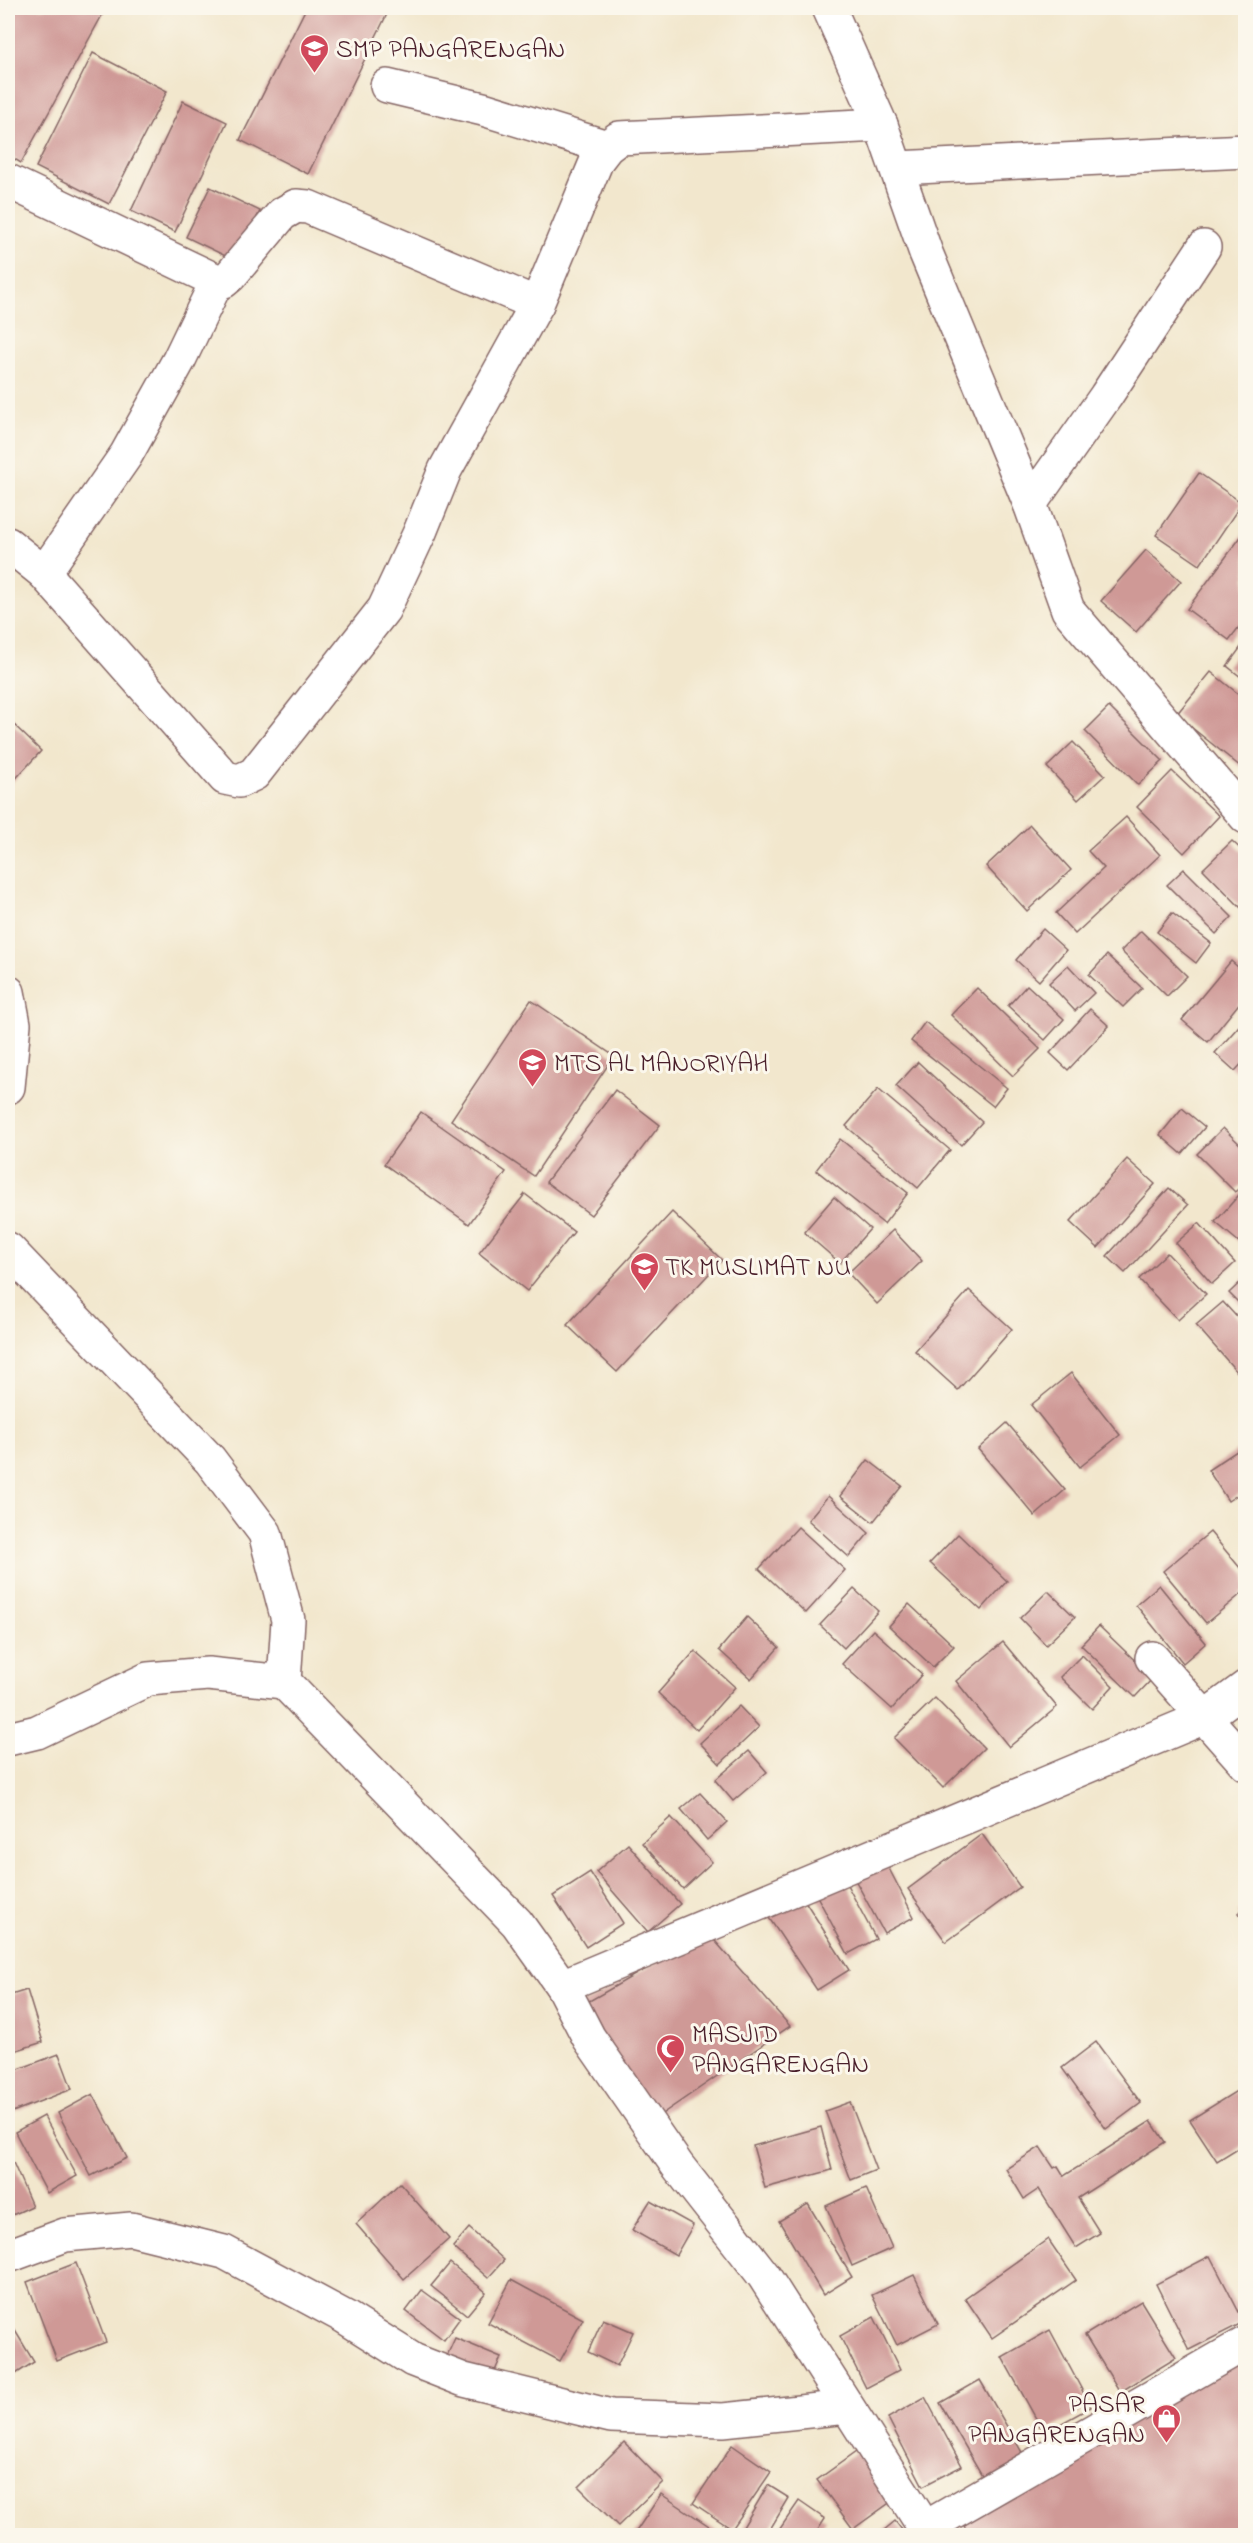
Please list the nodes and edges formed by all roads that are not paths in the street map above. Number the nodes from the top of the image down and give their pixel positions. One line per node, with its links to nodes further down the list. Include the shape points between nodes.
1 (829, 8): 3 (street)
2 (387, 86): 4 (street, via 483,109)
3 (881, 125): 4 (street, via 619,138); 6 (street)
4 (608, 147): 10 (street, via 597,160)
5 (1245, 150): 6 (street)
6 (897, 168): 11 (street, via 926,253)
7 (8, 181): 9 (street)
8 (1204, 247): 11 (street)
9 (217, 281): 10 (street, via 231,275 282,214 296,206 308,207); 12 (street, via 126,455)
10 (537, 304): 12 (street, via 445,470 384,609 254,774 239,781 225,778)
11 (1030, 504): 13 (street, via 1068,610)
12 (21, 562)
13 (1245, 818)
14 (8, 992): 15 (street, via 14,1024)
15 (8, 1088)
16 (8, 1249): 18 (street, via 210,1460 265,1533 288,1620)
17 (1152, 1658): 20 (street)
18 (284, 1682): 21 (street, via 208,1674 148,1679 37,1732); 23 (street, via 517,1923)
19 (1245, 1687): 20 (street)
20 (1205, 1717): 22 (street); 23 (street)
21 (8, 1739)
22 (1245, 1764)
23 (562, 1986): 26 (street, via 589,2038 676,2165 764,2276)
24 (8, 2256): 26 (street, via 65,2235 131,2229 224,2252 345,2317 413,2360 464,2380 611,2416 723,2420)
25 (1245, 2343): 27 (street)
26 (847, 2407): 27 (street)
27 (927, 2532)

